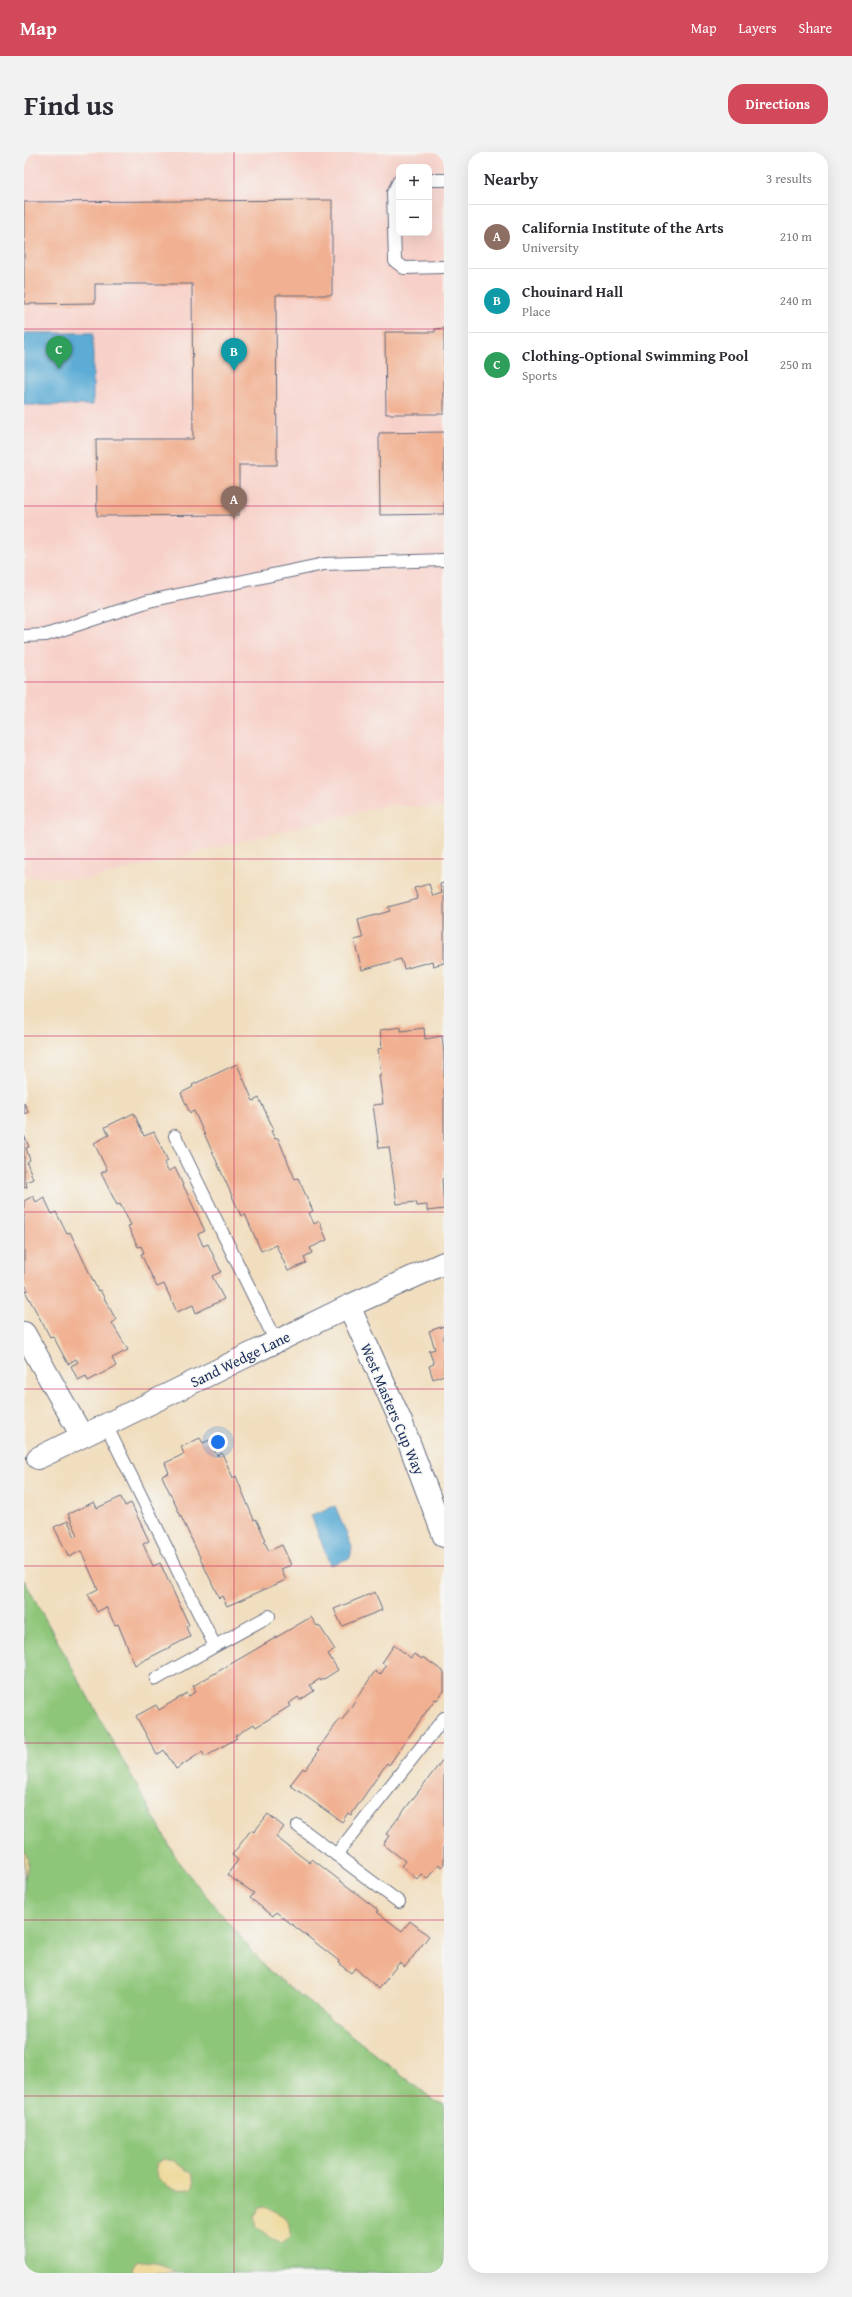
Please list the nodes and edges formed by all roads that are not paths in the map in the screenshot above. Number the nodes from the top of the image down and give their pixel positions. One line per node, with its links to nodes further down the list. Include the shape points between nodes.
1 (432, 180): 2 (lane)
2 (444, 180)
3 (396, 187): 4 (lane, via 393,193 395,261 404,268)
4 (444, 267)
5 (444, 560): 6 (lane, via 324,564 148,601 46,635)
6 (24, 636)
7 (175, 1136): 11 (lane)
8 (444, 1263): 9 (street, Sand Wedge Lane)
9 (349, 1306): 11 (street, Sand Wedge Lane); 15 (street, West Masters Cup Way, via 402,1424)
10 (24, 1333): 13 (street)
11 (276, 1342): 12 (street, Sand Wedge Lane)
12 (106, 1425): 13 (street, Sand Wedge Lane); 17 (lane)
13 (82, 1436): 14 (street, Sand Wedge Lane)
14 (38, 1458)
15 (444, 1536)
16 (269, 1616): 17 (lane)
17 (215, 1646): 18 (lane)
18 (156, 1679)
19 (444, 1718): 21 (lane)
20 (298, 1826): 21 (lane)
21 (336, 1855): 22 (lane)
22 (399, 1902)

